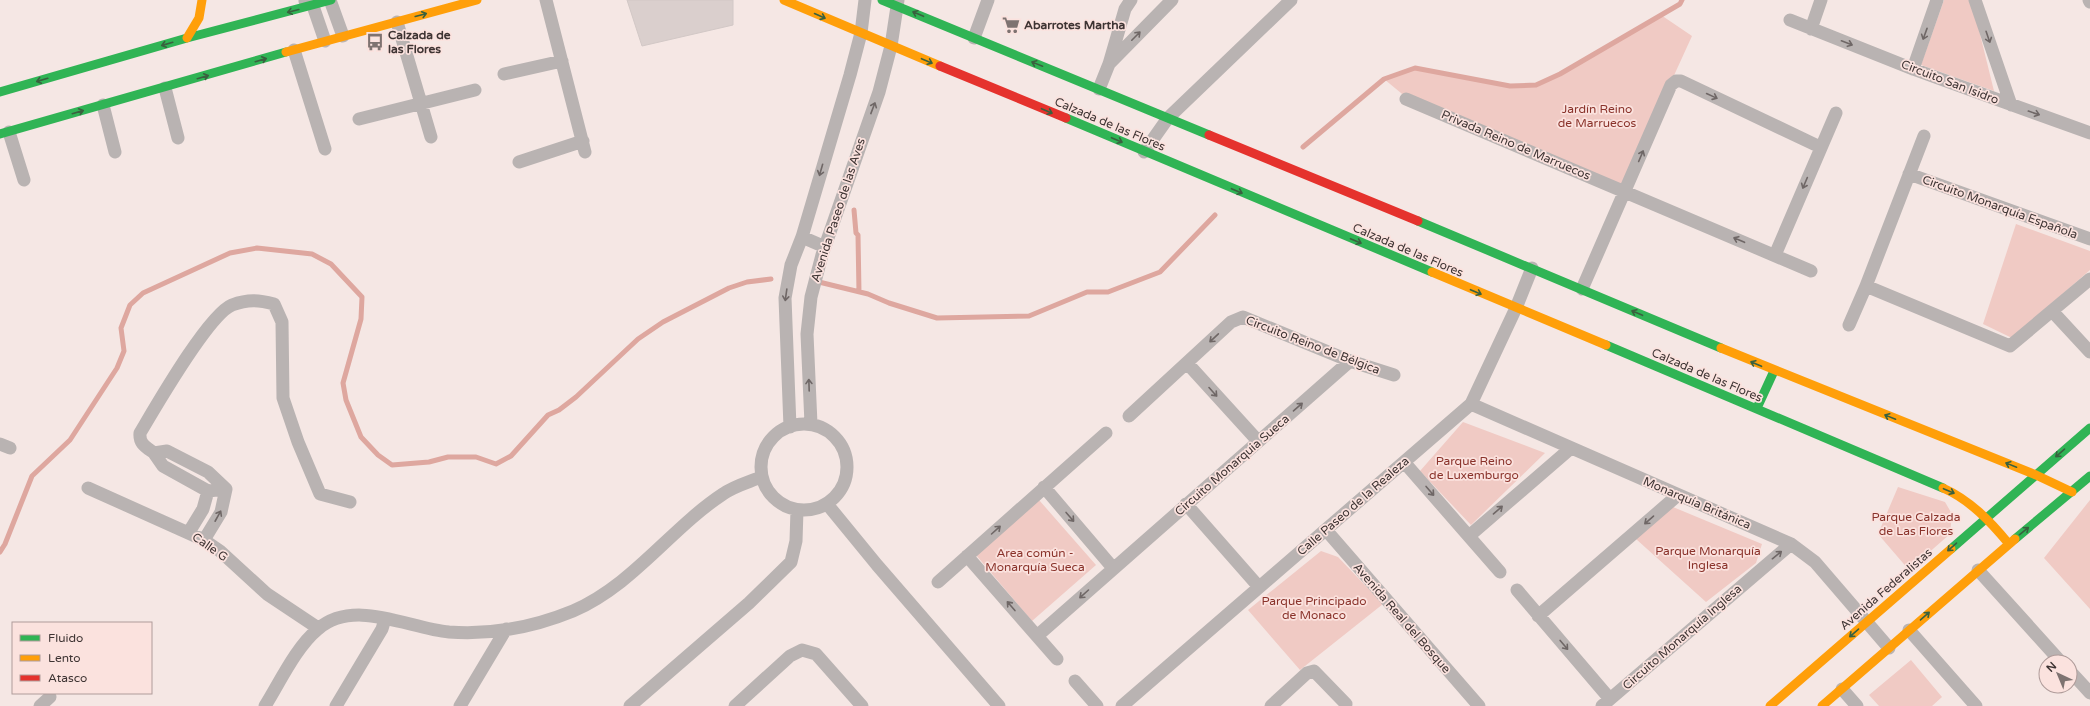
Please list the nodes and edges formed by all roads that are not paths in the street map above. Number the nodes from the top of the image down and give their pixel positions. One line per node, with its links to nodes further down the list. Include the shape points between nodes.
1 (202, 0): 22 (street, via 200,18)
2 (330, 0): 15 (street); 21 (street)
3 (477, 0): 18 (street, one-way to 3)
4 (546, 0): 27 (street)
5 (784, 0): 20 (street, Calzada de las Flores, one-way to 20)
6 (865, 0): 20 (street)
7 (882, 0): 16 (street)
8 (988, 0): 23 (street)
9 (1131, 0): 28 (street, via 1125,9)
10 (1172, 0): 28 (street, one-way to 10)
11 (1291, 0): 40 (street)
12 (1821, 0): 19 (street)
13 (1938, 0): 29 (street, one-way to 29)
14 (1975, 0): 38 (street, one-way to 38)
15 (308, 3): 22 (street, one-way to 22); 24 (street)
16 (899, 3): 23 (street, one-way to 16); 25 (street, Avenida Paseo de las Aves)
17 (1790, 20): 19 (street, Circuito San Isidro)
18 (397, 22): 21 (street); 36 (street)
19 (1811, 28): 29 (street, Circuito San Isidro, one-way to 29)
20 (861, 33): 25 (street, Calzada de las Flores); 55 (street, one-way to 55)
21 (343, 36): 24 (street)
22 (187, 38): 34 (street, one-way to 34)
23 (974, 38): 32 (street, one-way to 23)
24 (325, 41): 26 (street)
25 (891, 46): 50 (street, Calzada de las Flores, one-way to 50); 57 (street, Avenida Paseo de las Aves, one-way to 25, via 879,92)
26 (294, 50): 31 (street, one-way to 26); 48 (street)
27 (562, 61): 30 (street); 51 (street, via 584,146)
28 (1109, 64): 32 (street)
29 (1913, 68): 38 (street, Circuito San Isidro)
30 (504, 74)
31 (165, 88): 37 (street); 46 (street)
32 (1099, 89): 40 (street)
33 (475, 90): 36 (street)
34 (0, 92)
35 (1406, 99): 54 (street, Privada Reino de Marruecos)
36 (422, 104): 41 (street); 45 (street)
37 (102, 105): 42 (street, one-way to 37); 49 (street)
38 (2011, 106): 43 (street, Circuito San Isidro, one-way to 43)
39 (1836, 113): 47 (street)
40 (1168, 118): 50 (street); 59 (street)
41 (359, 119)
42 (5, 133): 53 (street)
43 (2090, 133)
44 (1924, 136): 52 (street, Circuito Monarquía Española)
45 (431, 137)
46 (178, 138)
47 (1820, 147): 54 (street, one-way to 47, via 1671,86 1676,81 1681,81); 58 (street, one-way to 58)
48 (325, 149)
49 (115, 152)
50 (1144, 152): 64 (street, Calzada de las Flores, one-way to 64)
51 (519, 162)
52 (1909, 174): 56 (street, Circuito Monarquía Española); 62 (street, Circuito Monarquía Española)
53 (24, 180)
54 (1626, 192): 58 (street, Privada Reino de Marruecos, one-way to 54); 63 (street)
55 (802, 237): 57 (street); 76 (street, one-way to 76, via 791,266 785,298)
56 (2090, 239)
57 (825, 247): 75 (street, Avenida Paseo de las Aves, one-way to 57, via 807,334 810,297)
58 (1774, 255): 60 (street, Privada Reino de Marruecos)
59 (1532, 268): 63 (street); 64 (street, Calle Paseo de la Realeza)
60 (1810, 271)
61 (2090, 279): 65 (street)
62 (1866, 286): 65 (street, via 2010,346); 66 (street, Circuito Monarquía Española)
63 (1582, 289): 70 (street, one-way to 63)
64 (1516, 308): 72 (street, Calle Paseo de la Realeza); 73 (street, Calzada de las Flores)
65 (2052, 310): 67 (street)
66 (1849, 325)
67 (2090, 352)
68 (1350, 361): 69 (street, Circuito Reino de Bélgica, one-way to 69, via 1243,317 1231,322); 71 (street, Circuito Reino de Bélgica); 79 (street, Circuito Monarquia Sueca, one-way to 68)
69 (1187, 363): 74 (street, Circuito Reino de Bélgica); 79 (street, one-way to 79)
70 (1774, 371): 73 (street); 83 (street, one-way to 70)
71 (1394, 375)
72 (1471, 404): 80 (street, Monarquía Británica); 82 (street, Calle Paseo de la Realeza)
73 (1757, 408): 96 (street, Calzada de las Flores, one-way to 96, via 1958,495)
74 (1129, 416)
75 (811, 424): 76 (street); 93 (street, via 830,432 843,448 846,458 846,474 842,489)
76 (790, 426): 84 (street, via 772,438 766,446 760,466)
77 (2090, 428): 83 (street, Avenida Federalistas, one-way to 83)
78 (1106, 433): 86 (street)
79 (1258, 442): 94 (street, Circuito Monarquia Sueca)
80 (1571, 448): 91 (street, Monarquía Británica); 99 (street, one-way to 80)
81 (154, 453): 88 (street, via 167,451 208,472); 89 (street, via 163,466); 92 (street, via 143,445 140,434 196,344 231,305 257,299 274,304 282,322 283,398 310,474 320,494)
82 (1404, 462): 97 (street, Calle Paseo de la Realeza); 99 (street, one-way to 99)
83 (2036, 474): 90 (street); 96 (street, Avenida Federalistas)
84 (761, 476): 95 (street, via 774,499); 114 (street, via 724,493 618,584 574,610 527,626)
85 (2090, 476): 90 (street)
86 (1044, 487): 103 (street, one-way to 86); 104 (street, one-way to 104)
87 (88, 488): 98 (street, Calle G)
88 (226, 489): 89 (street); 100 (street, one-way to 88, via 221,512)
89 (208, 491): 98 (street, via 203,509)
90 (2072, 492): 102 (street, one-way to 90)
91 (1678, 495): 101 (street, Monarquía Británica); 110 (street, one-way to 110)
92 (350, 502)
93 (827, 504): 95 (street, via 813,510); 134 (street, via 877,566)
94 (1186, 504): 104 (street, Circuito Monarquia Sueca); 108 (street)
95 (797, 510): 126 (street, via 796,541 791,562)
96 (1986, 517): 102 (street, Calzada de las Flores); 112 (street, Avenida Federalistas, one-way to 112)
97 (1326, 530): 108 (street, Calle Paseo de la Realeza); 138 (street, Avenida Real del Bosque)
98 (189, 532): 100 (street, Calle G)
99 (1469, 536): 106 (street)
100 (204, 540): 113 (street, Calle G, via 220,551 267,594)
101 (1791, 544): 112 (street, Monarquía Británica, via 1815,562); 125 (street, Circuito Monarquía Inglesa, one-way to 101)
102 (2009, 544): 105 (street)
103 (968, 556): 107 (street); 116 (street, one-way to 103)
104 (1113, 568): 116 (street, Circuito Monarquia Sueca, one-way to 116)
105 (1978, 570): 115 (street, one-way to 105); 118 (street)
106 (1500, 572)
107 (938, 582)
108 (1259, 588): 136 (street, Calle Paseo de la Realeza)
109 (1517, 590): 110 (street, Circuito Monarquía Inglesa)
110 (1538, 616): 125 (street, Circuito Monarquía Inglesa, one-way to 125)
111 (386, 619): 113 (street, via 360,615 338,617); 114 (street, via 448,632); 130 (street)
112 (1866, 622): 117 (street, Monarquía Británica); 139 (street, Avenida Federalistas, one-way to 139)
113 (318, 628): 129 (street, via 303,645)
114 (506, 629): 131 (street)
115 (1909, 630): 117 (street); 142 (street)
116 (1037, 636): 119 (street)
117 (1889, 648): 122 (street)
118 (2055, 654)
119 (1057, 659)
120 (2078, 680): 123 (street)
121 (1075, 681): 135 (street)
122 (1842, 689): 140 (street); 141 (street)
123 (2090, 694)
124 (50, 697): 128 (street)
125 (1606, 702)
126 (635, 704)
127 (1346, 704): 137 (street, via 1314,671 1307,673)
128 (40, 706)
129 (265, 706)
130 (336, 706)
131 (460, 706)
132 (735, 706): 133 (street, via 790,656 802,650 816,654)
133 (862, 706)
134 (999, 706)
135 (1097, 706)
136 (1122, 706)
137 (1271, 706)
138 (1479, 706)
139 (1770, 706)
140 (1822, 706)
141 (1857, 706)
142 (1976, 706)

